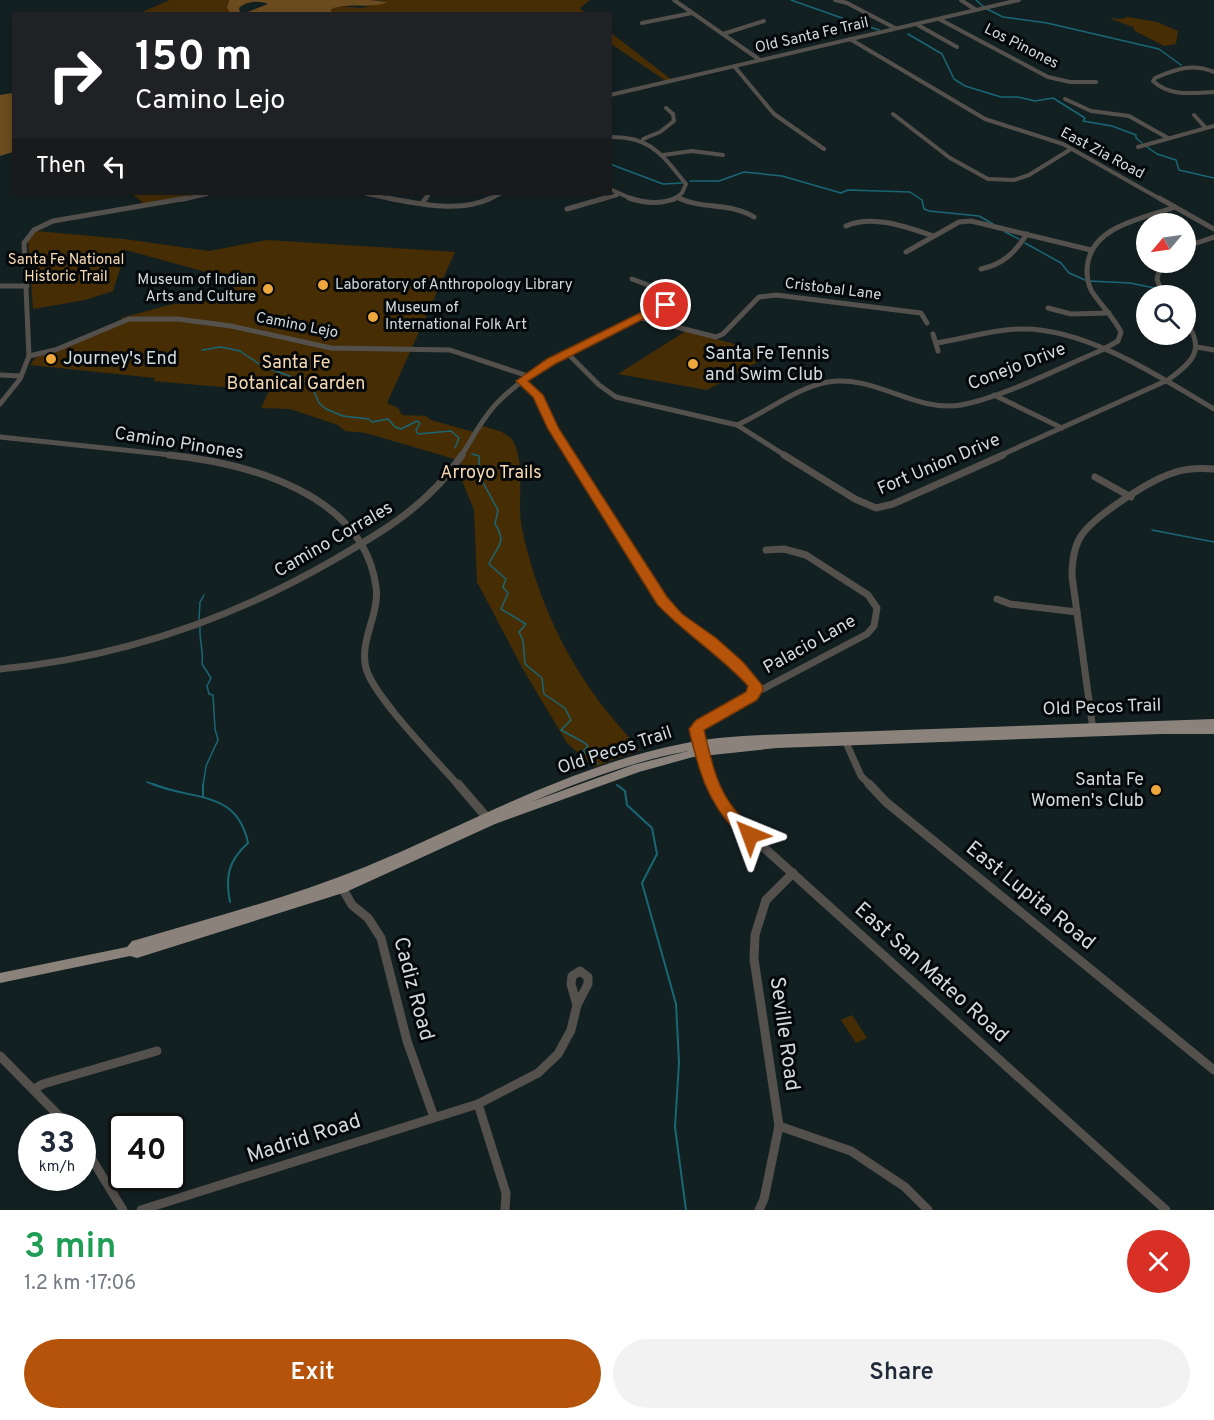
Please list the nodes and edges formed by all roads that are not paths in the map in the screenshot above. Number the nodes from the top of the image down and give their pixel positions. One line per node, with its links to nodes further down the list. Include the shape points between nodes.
1 (674, 0): 6 (street)
2 (835, 0): 11 (street)
3 (961, 0): 5 (street)
4 (1019, 0): 5 (street, Old Santa Fe Trail)
5 (976, 10): 7 (street, Old Santa Fe Trail)
6 (692, 13): 9 (street); 12 (street)
7 (939, 19): 10 (street, Old Santa Fe Trail); 18 (street, Los Pinones, via 1048,77)
8 (764, 21): 12 (street)
9 (642, 23)
10 (916, 24): 11 (street, Old Santa Fe Trail); 14 (street)
11 (896, 28): 13 (street, Old Santa Fe Trail)
12 (723, 34): 15 (street)
13 (850, 39): 15 (street, Old Santa Fe Trail); 32 (street, East Zia Road, via 988,121)
14 (957, 47)
15 (760, 60): 16 (street, Old Santa Fe Trail)
16 (734, 66): 20 (street, Old Santa Fe Trail); 31 (street, via 774,114)
17 (1214, 72): 19 (street, via 1184,66 1153,81 1174,92)
18 (1096, 82)
19 (1214, 92)
20 (612, 95)
21 (1065, 99): 28 (street, via 1091,111 1128,116)
22 (666, 108): 29 (street, via 674,120)
23 (892, 114): 32 (street, via 961,167 988,179 1028,177)
24 (1194, 115): 26 (street)
25 (1214, 126): 26 (street)
26 (1205, 127): 28 (street)
27 (612, 137): 29 (street)
28 (1168, 138): 30 (street)
29 (643, 139): 33 (street)
30 (1138, 147)
31 (824, 149)
32 (1071, 149): 43 (street, East Zia Road)
33 (663, 155): 34 (street, via 692,151); 41 (street, via 686,184)
34 (723, 155)
35 (612, 191): 40 (street)
36 (202, 195): 57 (street, via 43,225 28,235 24,243)
37 (374, 195): 42 (street)
38 (428, 195): 42 (street)
39 (498, 195): 42 (street, via 469,205)
40 (617, 195): 41 (street, via 646,203); 44 (street)
41 (678, 198): 45 (street, via 698,207 736,206)
42 (423, 202)
43 (1175, 207): 47 (street, East Zia Road); 52 (street, via 1114,229)
44 (567, 209)
45 (754, 217)
46 (846, 226): 49 (street, via 857,221 896,225)
47 (1214, 229)
48 (1027, 234): 49 (street, via 971,221 959,222); 52 (street); 54 (street, via 1008,261)
49 (933, 236): 53 (street)
50 (1214, 237): 51 (street)
51 (1196, 243)
52 (1091, 250): 59 (street, Conejo Drive, via 1086,275)
53 (906, 252)
54 (981, 269)
55 (632, 279): 60 (street, Camino Corrales, via 672,294 666,305)
56 (0, 286): 57 (street)
57 (27, 286): 70 (street)
58 (1048, 308): 59 (street, via 1071,314)
59 (1108, 313): 66 (street, Conejo Drive, via 1121,332 1118,341)
60 (640, 318): 61 (street, Cristobal Lane, via 716,337 759,297 776,295 921,312); 69 (street, Camino Corrales)
61 (927, 323)
62 (933, 334): 63 (street)
63 (936, 343): 66 (street, via 1022,329 1041,330); 67 (street)
64 (1196, 343): 65 (street)
65 (1197, 347): 68 (street); 74 (street, Fort Union Drive, via 1190,364)
66 (1102, 350): 74 (street); 75 (street, Conejo Drive)
67 (938, 351)
68 (1214, 351)
69 (567, 353): 73 (street, Camino Corrales); 78 (street, Fort Union Drive, via 599,385 623,400)
70 (29, 356): 72 (street); 73 (street, Camino Lejo, via 137,318 231,326 331,348 450,350)
71 (0, 375): 72 (street)
72 (21, 376): 76 (street)
73 (524, 378): 84 (street, Camino Corrales, via 492,408 442,482 399,521); 89 (street, Camino Lejo, via 662,601 677,618 738,665 753,681)
74 (1168, 380): 77 (street); 79 (street, Fort Union Drive)
75 (994, 394): 78 (street, Conejo Drive, via 961,405 940,406 866,384 829,382 800,391); 79 (street)
76 (0, 404)
77 (1214, 409)
78 (737, 425): 79 (street, Fort Union Drive, via 855,499 876,508 893,504)
79 (1062, 428)
80 (0, 437): 84 (street, Camino Pinones, via 174,455 265,474 301,490 334,513)
81 (1214, 469): 83 (street, via 1173,473)
82 (1095, 477): 83 (street)
83 (1131, 497): 87 (street, via 1082,534 1072,559)
84 (362, 544): 88 (street, Camino Corrales, via 258,599 171,635 107,654); 95 (street, Camino Pinones, via 373,565 377,591 366,643 368,674 389,705)
85 (766, 550): 89 (street, Palacio Lane, via 784,549 806,555 868,595 877,608 874,626 858,640)
86 (997, 599): 87 (street)
87 (1077, 612): 91 (street)
88 (0, 669)
89 (755, 690): 94 (street, via 747,699 699,725 696,731)
90 (1214, 723): 91 (main road, Old Pecos Trail)
91 (1093, 729): 92 (main road, Old Pecos Trail); 93 (main road, Old Pecos Trail)
92 (1214, 730)
93 (844, 738): 94 (main road, Old Pecos Trail); 102 (street, East Lupita Road, via 861,776 886,802)
94 (700, 748): 95 (main road, Old Pecos Trail); 96 (street, East San Mateo Road, via 707,775 725,808)
95 (488, 819): 97 (main road, Old Pecos Trail)
96 (793, 873): 107 (street, Seville Road, via 766,900 755,935 754,959); 114 (street, East San Mateo Road)
97 (340, 885): 98 (main road, Old Pecos Trail, via 136,945 130,951); 106 (street, Cadiz Road, via 381,938 405,1033)
98 (0, 978)
99 (577, 1005): 104 (street, Madrid Road, via 566,1043 548,1065)
100 (157, 1051): 103 (street)
101 (0, 1056): 103 (street)
102 (1214, 1070)
103 (34, 1089): 105 (street)
104 (478, 1104): 106 (street, Madrid Road); 111 (street, via 506,1193)
105 (57, 1113)
106 (434, 1117): 110 (street, Madrid Road)
107 (779, 1126): 112 (street, Seville Road); 113 (street, via 850,1152 905,1187)
108 (96, 1166): 109 (street)
109 (123, 1210)
110 (141, 1210)
111 (505, 1210)
112 (759, 1210)
113 (928, 1210)
114 (1167, 1210)

